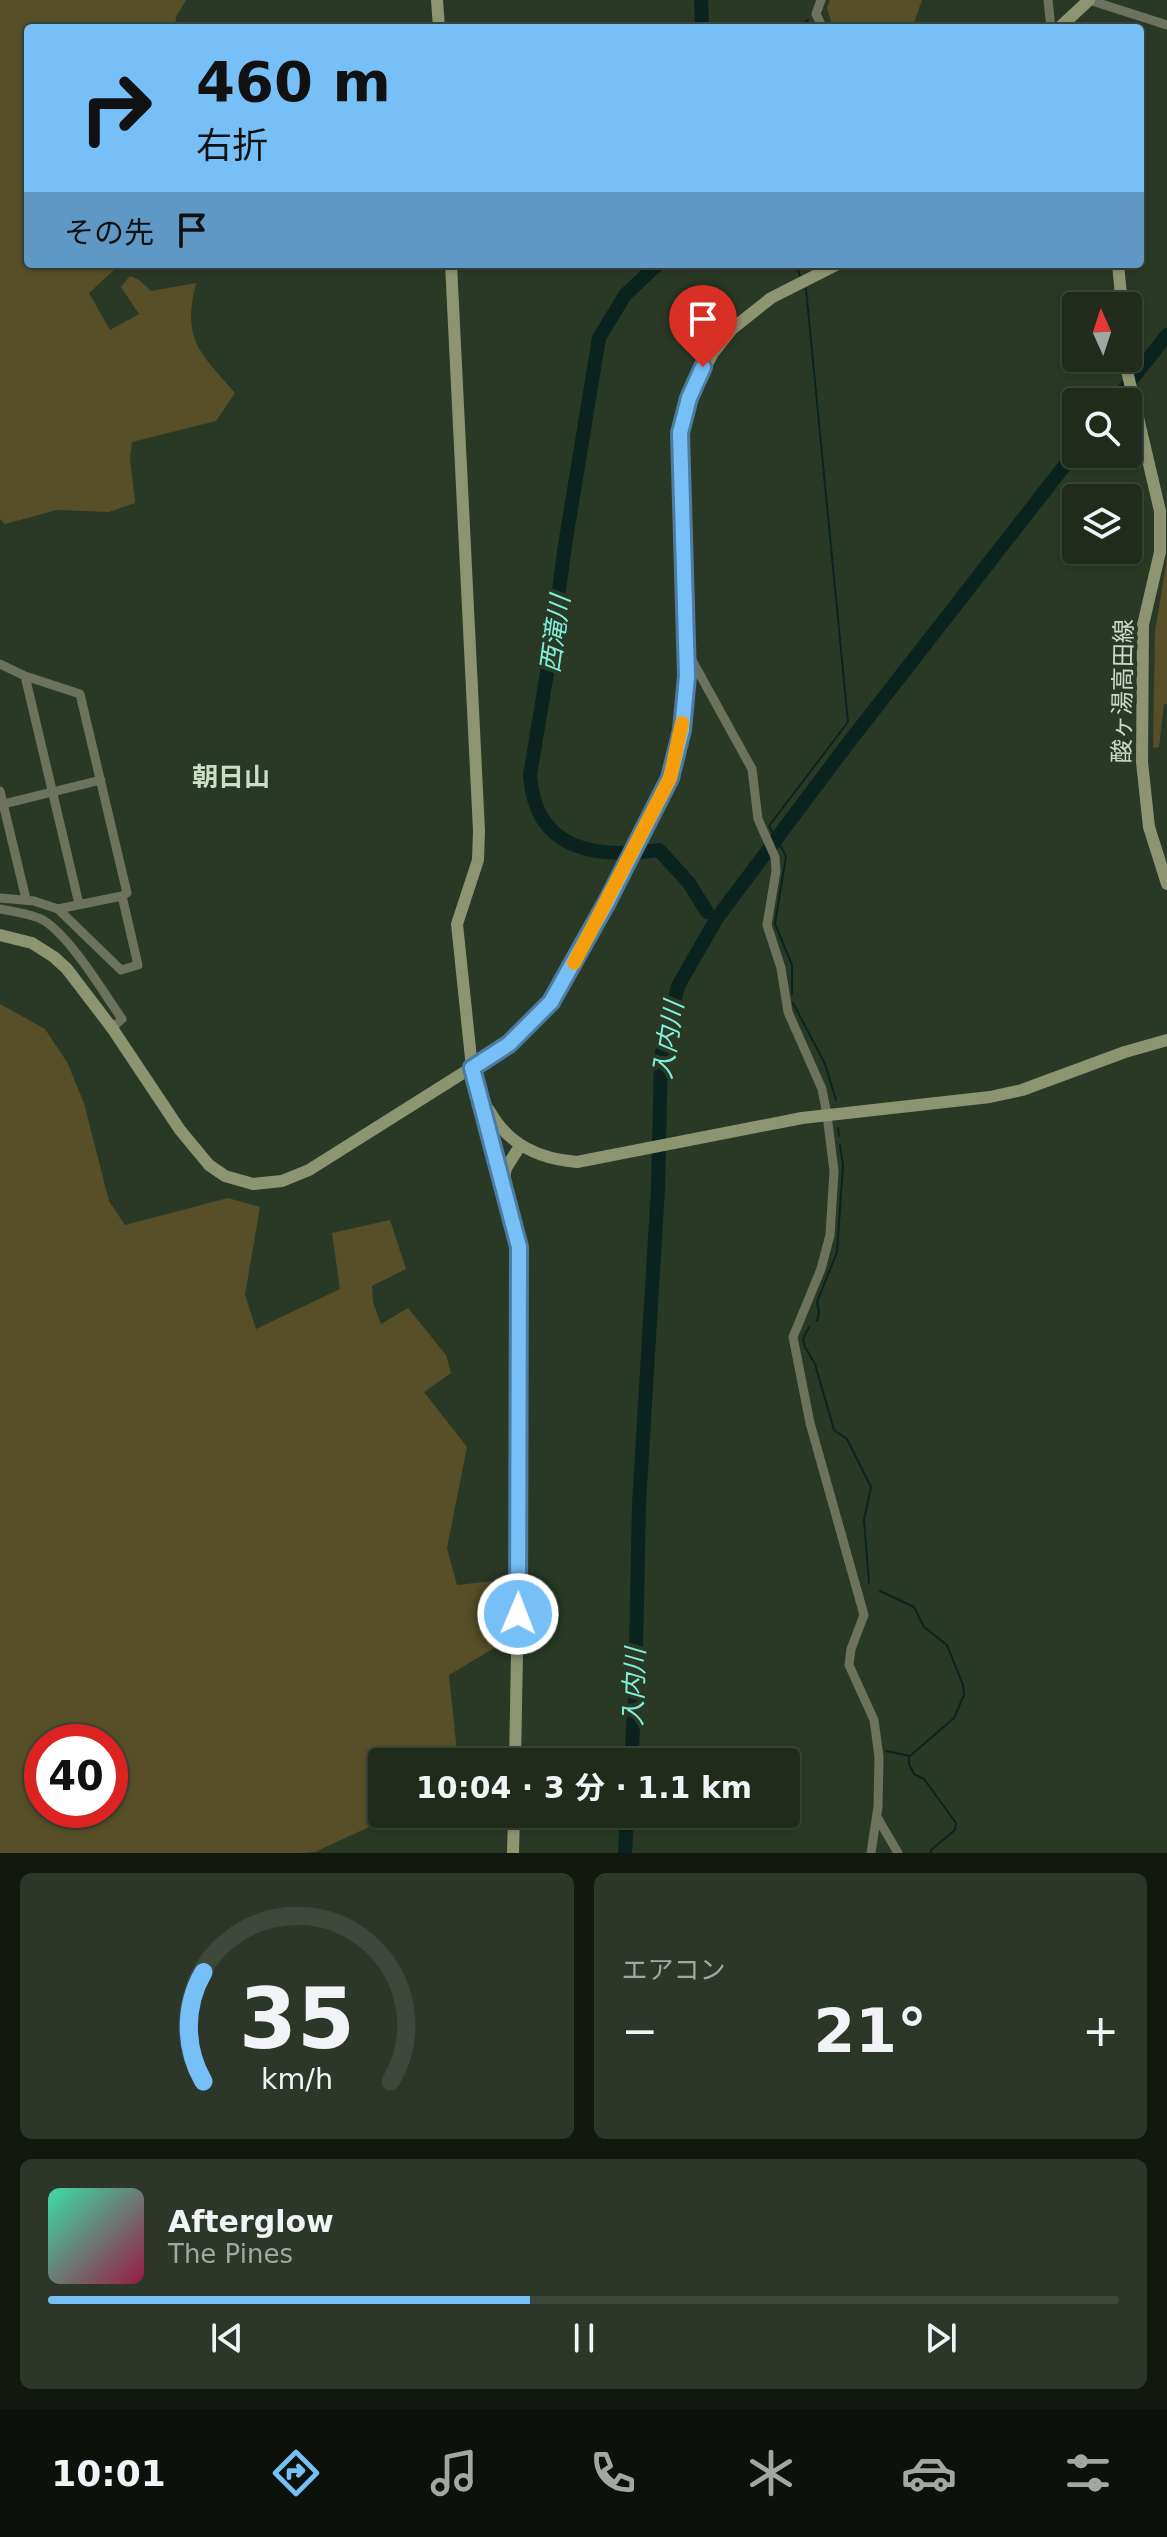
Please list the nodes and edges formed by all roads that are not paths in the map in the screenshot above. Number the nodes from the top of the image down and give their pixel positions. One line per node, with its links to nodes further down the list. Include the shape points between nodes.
1 (437, 0): 5 (street)
2 (821, 0): 6 (street, via 816,14)
3 (1048, 0): 7 (street)
4 (1089, 0): 8 (street); 9 (street)
5 (439, 24)
6 (821, 24)
7 (1051, 24)
8 (1063, 24)
9 (1167, 25)
10 (451, 268): 32 (street, via 479,831 478,860 457,924)
11 (830, 268): 15 (street, via 771,298 742,320 713,353 689,398 679,448)
12 (1118, 268): 13 (street)
13 (1121, 292)
14 (1127, 372): 22 (street, 酸ヶ湯高田線, via 1160,511 1160,552 1143,625 1142,762 1149,827)
15 (687, 650): 32 (street, via 677,754 636,847 551,1002 509,1044); 34 (street, via 752,769 758,819 775,857 767,925 788,1012 822,1089)
16 (0, 664): 17 (street)
17 (25, 676): 18 (street, via 80,694); 20 (street)
18 (101, 780): 20 (street); 23 (street, via 127,893)
19 (0, 791): 21 (street)
20 (52, 793): 21 (street); 26 (street)
21 (2, 805): 25 (street)
22 (1167, 884)
23 (122, 896): 26 (street); 28 (street, via 138,965 124,970)
24 (0, 898): 25 (street)
25 (26, 899): 28 (street)
26 (79, 904): 28 (street)
27 (0, 909): 30 (street, via 30,915 52,927 122,1019)
28 (58, 909)
29 (0, 935): 30 (street, via 32,943 54,957)
30 (112, 1028): 32 (street, via 201,1159 225,1176 253,1184 300,1175)
31 (1167, 1040): 34 (street, via 1022,1090)
32 (472, 1068): 33 (street)
33 (479, 1093): 35 (street, via 501,1130); 36 (street)
34 (827, 1115): 35 (street, via 577,1162 547,1158); 38 (street, via 834,1171 830,1235 793,1337 810,1423 864,1615 849,1665 874,1720)
35 (520, 1146): 36 (street, via 506,1168)
36 (504, 1185): 37 (street, via 520,1273)
37 (515, 1748)
38 (877, 1817): 41 (street); 42 (street)
39 (514, 1828): 40 (street)
40 (513, 1853)
41 (871, 1853)
42 (898, 1853)

